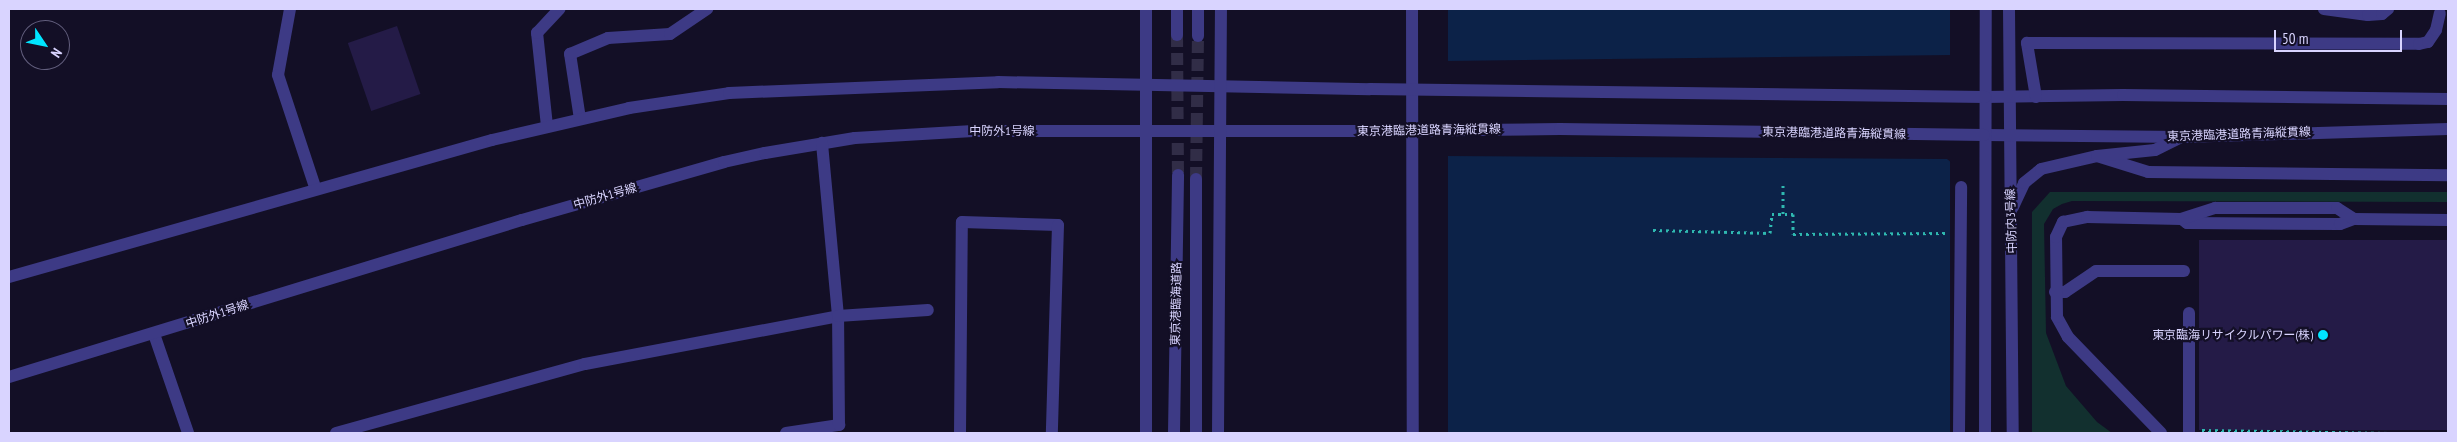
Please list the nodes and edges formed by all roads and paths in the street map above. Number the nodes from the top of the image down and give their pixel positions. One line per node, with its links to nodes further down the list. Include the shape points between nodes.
1 (290, 9): 36 (street, via 278,75)
2 (560, 9): 23 (street, via 537,34)
3 (707, 9): 22 (street, via 670,34 608,38 570,54)
4 (1146, 9): 16 (street)
5 (1177, 9): 14 (street)
6 (1198, 9): 15 (street)
7 (1221, 9): 17 (street)
8 (1412, 9): 61 (street)
9 (1986, 9): 18 (street, 中防内3号線)
10 (2009, 9): 20 (street, 中防内3号線)
11 (2324, 9): 12 (street, via 2368,15 2382,14)
12 (2388, 9)
13 (2440, 13): 19 (street, via 2436,30 2428,42 2419,44 2027,43)
14 (1177, 35)
15 (1198, 36)
16 (1146, 86): 17 (street); 22 (street, via 998,82 729,93); 25 (street)
17 (1221, 88): 18 (street, bridge); 26 (street)
18 (1985, 97): 20 (street); 27 (street, 中防内3号線)
19 (2036, 97): 20 (street); 21 (street)
20 (2009, 98): 28 (street, 中防内3号線)
21 (2448, 98)
22 (580, 119): 23 (street)
23 (547, 126): 36 (street)
24 (2448, 129): 29 (street, 東京港臨港道路青海縦貫線)
25 (1146, 130): 26 (street, 中防外1号線); 30 (street, 中防外1号線, via 917,133); 57 (street)
26 (1220, 131): 27 (street, 東京港臨港道路青海縦貫線, bridge, via 1560,128); 60 (street)
27 (1984, 135): 28 (street, 東京港臨港道路青海縦貫線); 63 (street, 中防内3号線)
28 (2009, 135): 29 (street, 東京港臨港道路青海縦貫線); 38 (street, 中防内3号線)
29 (2182, 137): 31 (street, via 2155,150)
30 (822, 144): 48 (street); 49 (street, 中防外1号線, via 697,170 522,220)
31 (2097, 156): 33 (street, via 2148,172); 38 (street, via 2052,165 2036,172 2020,190)
32 (1178, 175): 58 (street, 東京港臨海道路)
33 (2448, 176)
34 (1196, 180): 59 (street, 東京港臨海道路)
35 (1783, 185): 39 (path)
36 (315, 187): 44 (street)
37 (1961, 188): 62 (street)
38 (2012, 212): 64 (street, 中防内3号線)
39 (1782, 214): 41 (path, via 1772,214 1770,233); 42 (path, via 1793,214 1793,234)
40 (2448, 220): 45 (street, via 2264,224 2087,217 2063,222 2056,237)
41 (1653, 230)
42 (1951, 233)
43 (2184, 271): 45 (street, via 2096,272 2065,292)
44 (9, 277)
45 (2056, 292): 65 (street, via 2057,317 2068,337)
46 (928, 310): 48 (street)
47 (2189, 313): 66 (street)
48 (838, 316): 51 (street); 53 (street, via 585,364)
49 (154, 334): 50 (street, 中防外1号線); 52 (street)
50 (9, 377)
51 (840, 429): 54 (street)
52 (188, 433)
53 (336, 433)
54 (786, 433)
55 (960, 433): 56 (street, via 962,222 1058,225)
56 (1052, 433)
57 (1146, 433)
58 (1174, 433)
59 (1196, 433)
60 (1218, 433)
61 (1413, 433)
62 (1959, 433)
63 (1985, 433)
64 (2013, 433)
65 (2161, 433)
66 (2189, 433)
67 (2199, 433): 68 (path, via 2199,430)
68 (2389, 433)

